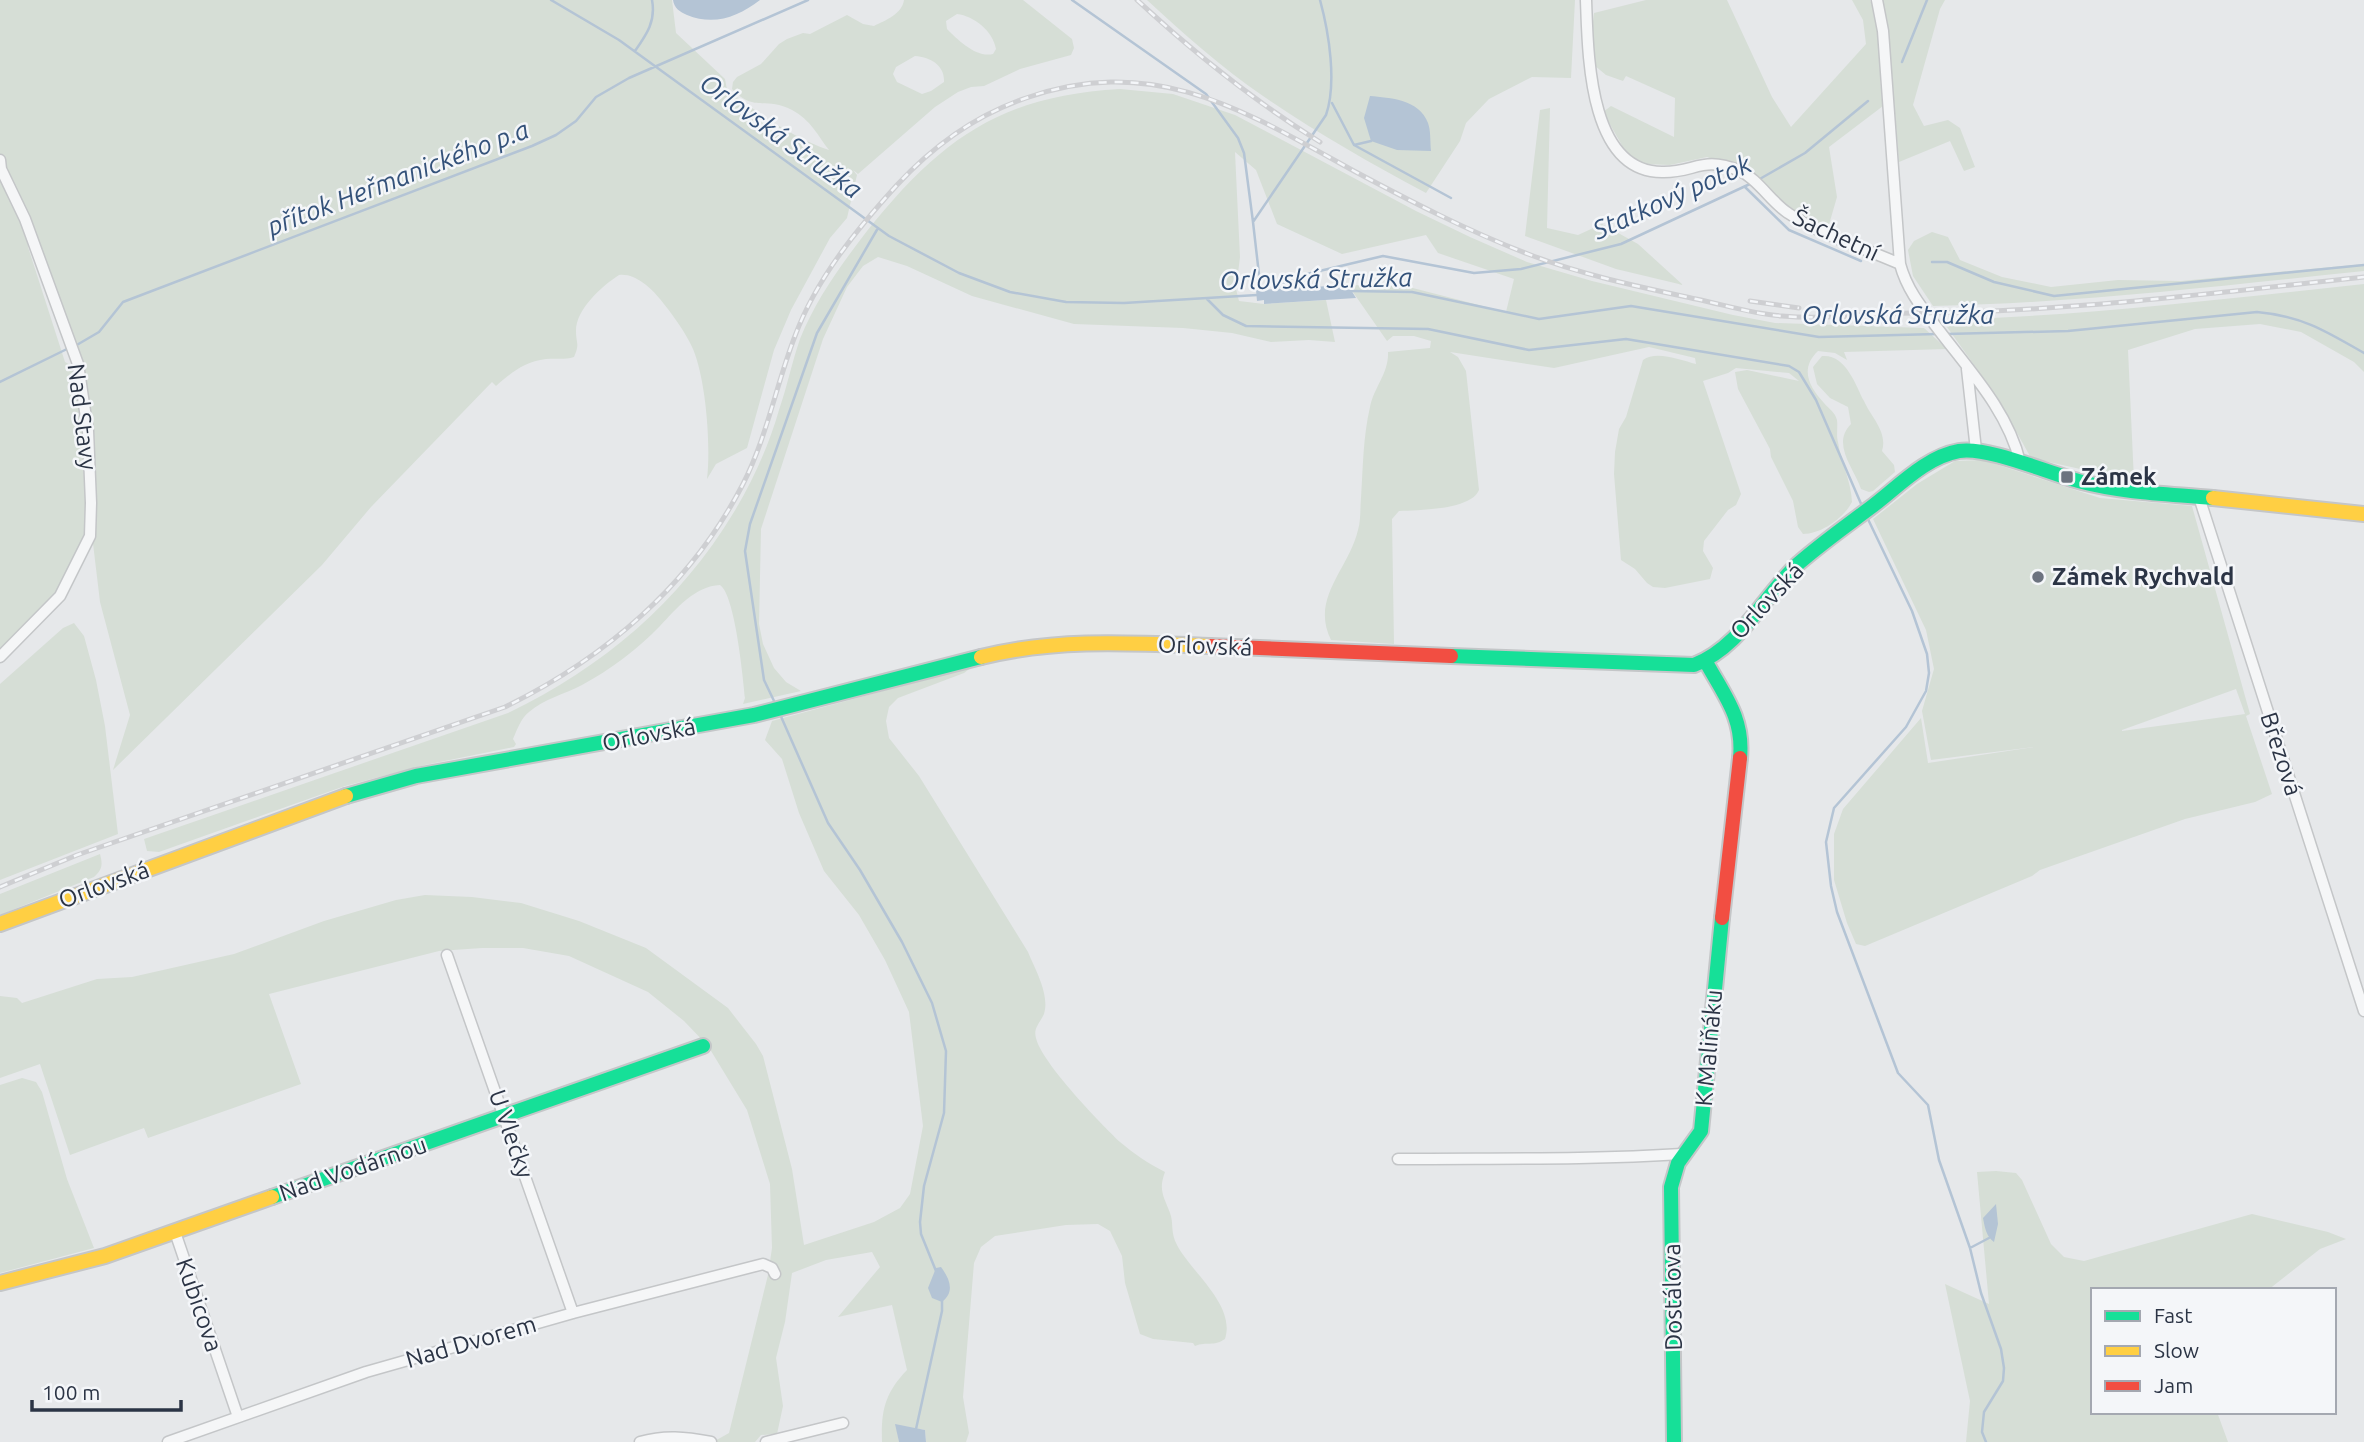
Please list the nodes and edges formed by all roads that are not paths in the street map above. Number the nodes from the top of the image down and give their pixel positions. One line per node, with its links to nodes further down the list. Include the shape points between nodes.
1 (1586, 0): 4 (street, Šachetní, via 1593,92 1623,159 1662,173 1707,163 1743,172 1802,222)
2 (1877, 0): 4 (street, Šachetní)
3 (0, 160): 10 (street, Nad Stavy, via 78,364 88,431 91,503 89,536 60,596)
4 (1900, 264): 5 (street, Šachetní, via 1914,298)
5 (1967, 368): 6 (street); 7 (street, Šachetní, via 1993,398)
6 (1976, 450): 7 (main road, Orlovská); 11 (main road, Orlovská, via 1952,452 1931,463 1864,512 1799,564 1737,635)
7 (2020, 462): 8 (main road, Orlovská, via 2095,485)
8 (2199, 497): 9 (main road, Orlovská); 14 (street, Březová)
9 (2364, 514)
10 (0, 657)
11 (1706, 662): 12 (main road, Orlovská, via 1669,665 1084,642 1042,645 777,710 416,776 351,794); 17 (main road, K Maliňáku, via 1738,719 1742,739 1701,1131)
12 (0, 925)
13 (447, 955): 16 (street, U Vlečky)
14 (2364, 1011)
15 (703, 1046): 16 (main road, Nad Vodárnou)
16 (505, 1116): 19 (main road, Nad Vodárnou); 22 (street, U Vlečky)
17 (1682, 1154): 18 (street); 29 (main road, Dostálova, via 1671,1187)
18 (1398, 1159)
19 (174, 1232): 21 (main road, Nad Vodárnou, via 105,1256); 23 (street, Kubicova)
20 (775, 1274): 22 (street, Nad Dvorem, via 763,1264)
21 (0, 1283)
22 (573, 1313): 23 (street, Nad Dvorem, via 366,1372)
23 (238, 1417): 25 (street, Nad Dvorem)
24 (843, 1423): 28 (street)
25 (168, 1442)
26 (640, 1442): 27 (street, via 660,1436)
27 (711, 1442)
28 (766, 1442)
29 (1674, 1442)

